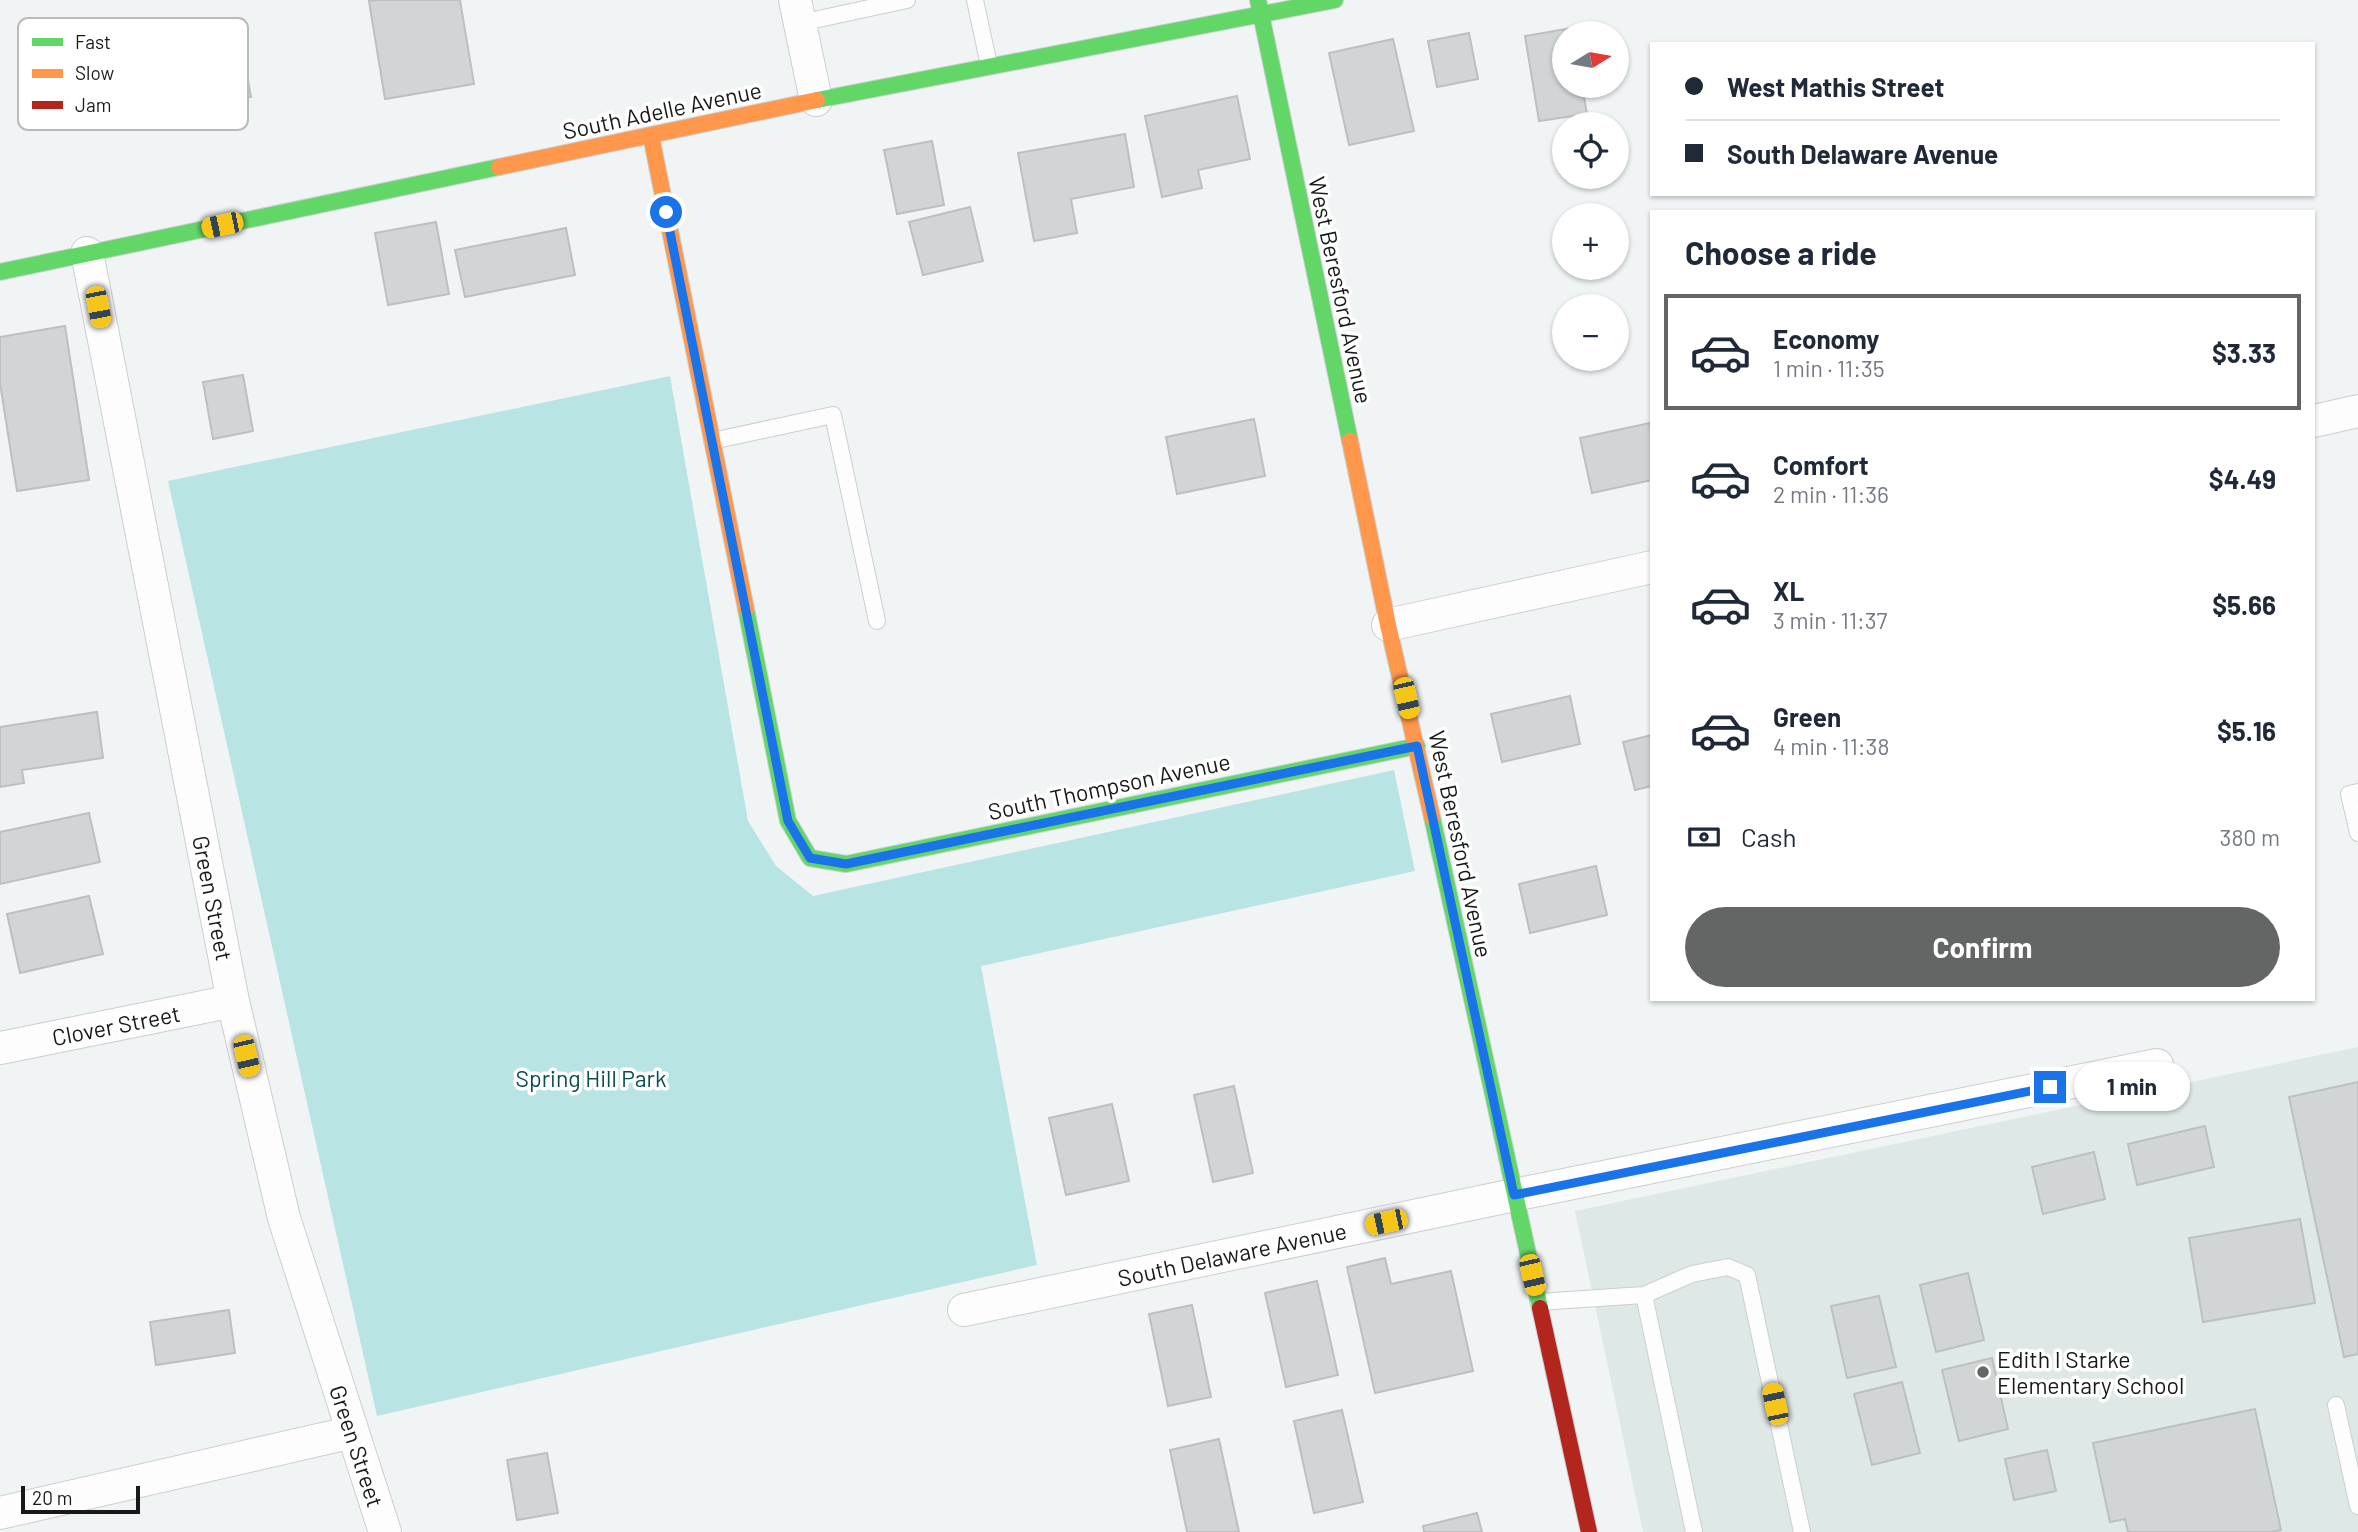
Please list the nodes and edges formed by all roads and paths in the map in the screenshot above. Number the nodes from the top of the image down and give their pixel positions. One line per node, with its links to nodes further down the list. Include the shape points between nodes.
1 (906, 0): 5 (lane)
2 (975, 0): 6 (lane)
3 (1335, 0): 4 (street, South Adelle Avenue)
4 (1259, 6): 6 (street, South Adelle Avenue); 16 (street, West Beresford Avenue)
5 (798, 11): 7 (street)
6 (989, 65): 7 (street, South Adelle Avenue)
7 (816, 100): 8 (street, South Adelle Avenue)
8 (651, 136): 9 (street, South Adelle Avenue); 13 (street)
9 (88, 253): 10 (street, South Adelle Avenue); 20 (street, Green Street)
10 (0, 272)
11 (2358, 411): 12 (street)
12 (2315, 421)
13 (712, 441): 15 (lane, via 833,415); 17 (street, South Thompson Avenue, via 788,821 810,858 846,864)
14 (1650, 567): 16 (street)
15 (877, 621)
16 (1388, 625): 17 (street, West Beresford Avenue)
17 (1417, 746): 23 (street, West Beresford Avenue)
18 (2358, 792): 19 (lane, via 2350,794)
19 (2358, 833)
20 (233, 1001): 21 (street, Clover Street); 28 (street, Green Street, via 284,1219)
21 (0, 1048)
22 (2157, 1065): 23 (street, South Delaware Avenue)
23 (1514, 1195): 25 (street, West Beresford Avenue); 26 (street, South Delaware Avenue)
24 (1644, 1295): 25 (lane); 33 (lane); 34 (lane, via 1692,1274 1728,1267 1747,1275)
25 (1538, 1302): 32 (street, West Beresford Avenue)
26 (964, 1310)
27 (2336, 1405): 29 (lane)
28 (353, 1432): 30 (street); 31 (street, Green Street)
29 (2358, 1506)
30 (0, 1513)
31 (385, 1532)
32 (1589, 1532)
33 (1694, 1532)
34 (1802, 1532)

